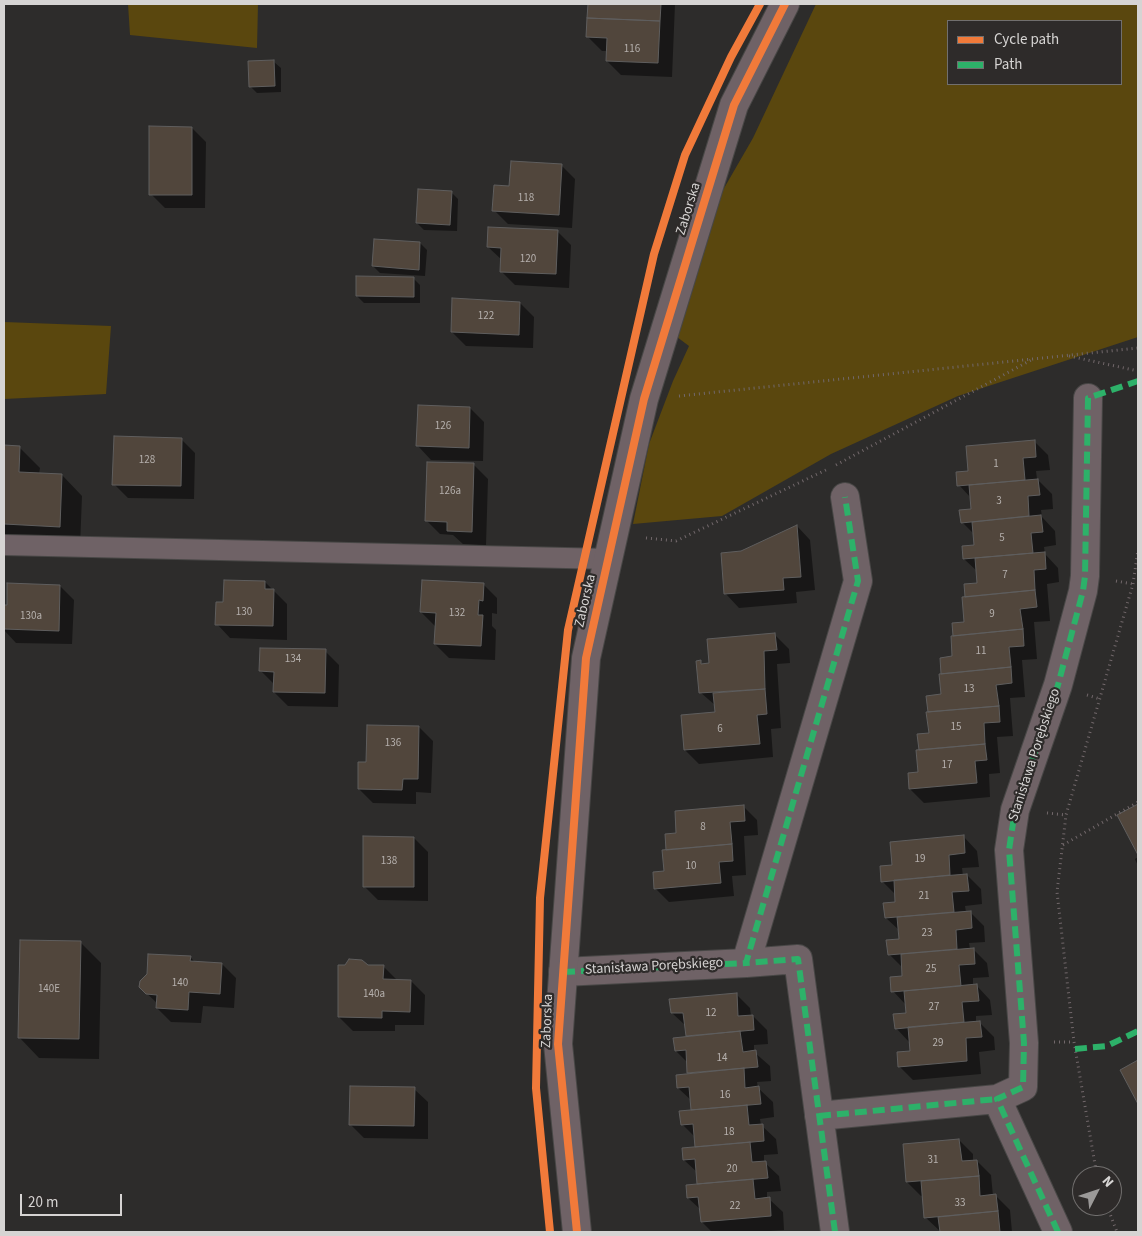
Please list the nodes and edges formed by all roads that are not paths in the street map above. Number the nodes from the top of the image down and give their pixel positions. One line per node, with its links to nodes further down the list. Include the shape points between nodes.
1 (785, 4): 5 (street, Zaborska, via 734,105 644,399)
2 (1088, 398): 8 (street, Stanisława Porębskiego, via 1083,591 1058,685 1015,810 1009,850 1024,1043 1023,1087)
3 (845, 497): 6 (street, via 858,581)
4 (4, 545): 5 (lane)
5 (612, 547): 7 (street, Zaborska, via 586,658)
6 (746, 963): 7 (street, Stanisława Porębskiego); 9 (street, Stanisława Porębskiego, via 798,959)
7 (563, 972): 10 (street, Zaborska, via 558,1044)
8 (997, 1099): 9 (street, Stanisława Porębskiego); 12 (street)
9 (820, 1116): 11 (street, Stanisława Porębskiego)
10 (577, 1232)
11 (836, 1232)
12 (1058, 1232)

